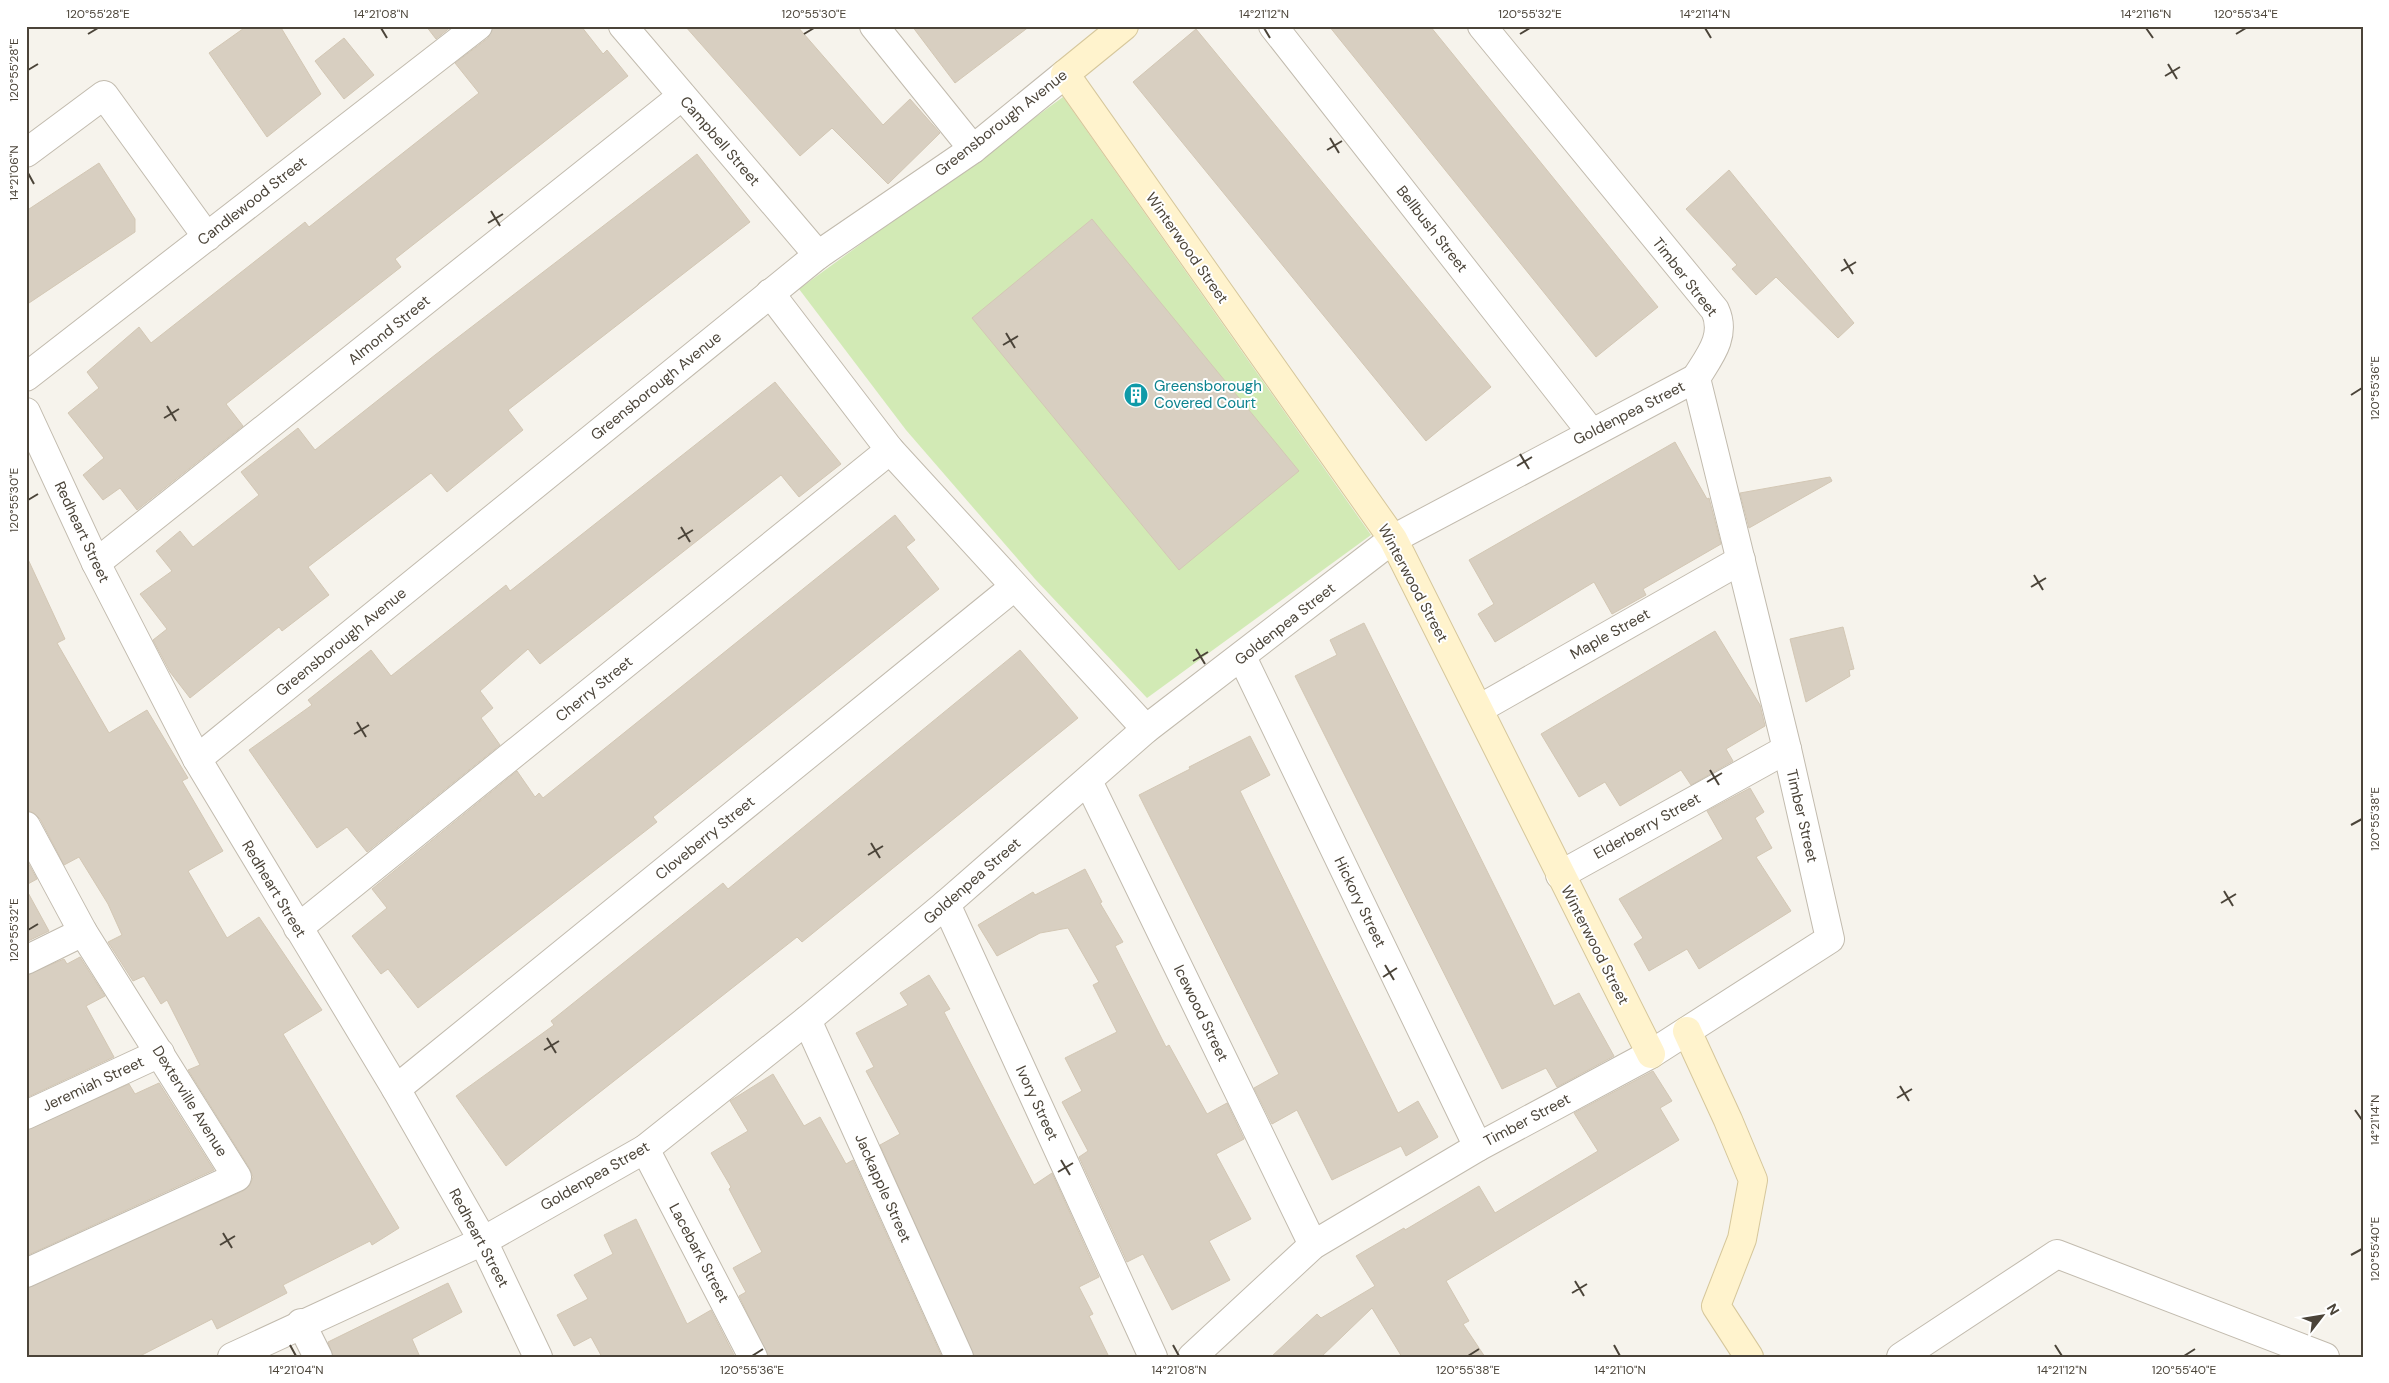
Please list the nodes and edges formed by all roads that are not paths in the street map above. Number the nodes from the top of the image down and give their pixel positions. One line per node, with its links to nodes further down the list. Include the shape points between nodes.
1 (478, 26): 11 (street, Candlewood Street)
2 (623, 26): 8 (street, Campbell Street)
3 (874, 26): 9 (street)
4 (1124, 26): 7 (street, Greensborough Avenue)
5 (1273, 26): 17 (street, Bellbush Street)
6 (1482, 26): 15 (street, Timber Street, via 1715,310 1718,342)
7 (1065, 74): 9 (street, Greensborough Avenue); 19 (street, Winterwood Street)
8 (682, 96): 12 (street, Campbell Street); 21 (street, Almond Street)
9 (973, 149): 12 (street, Greensborough Avenue)
10 (26, 153): 11 (street, via 104,95)
11 (206, 237): 14 (street, Candlewood Street)
12 (818, 255): 13 (street, Greensborough Avenue)
13 (770, 293): 18 (street); 27 (street, Greensborough Avenue)
14 (26, 376)
15 (1696, 378): 17 (street, Goldenpea Street); 20 (street, Timber Street)
16 (26, 412): 21 (street, Redheart Street)
17 (1591, 432): 19 (street, Goldenpea Street)
18 (890, 450): 22 (street); 32 (street, Cherry Street)
19 (1393, 539): 23 (street, Goldenpea Street); 24 (street, Winterwood Street)
20 (1741, 560): 24 (street, Maple Street); 26 (street, Timber Street)
21 (96, 563): 27 (street, Redheart Street)
22 (1014, 587): 25 (street); 39 (street, Cloveberry Street)
23 (1242, 657): 25 (street, Goldenpea Street); 41 (street, Hickory Street)
24 (1479, 708): 30 (street, Winterwood Street)
25 (1146, 729): 28 (street, Goldenpea Street)
26 (1787, 748): 30 (street, Elderberry Street); 36 (street, Timber Street, via 1830,939)
27 (197, 759): 32 (street, Redheart Street)
28 (1088, 781): 31 (street, Goldenpea Street); 44 (street, Icewood Street)
29 (26, 826): 33 (street, Dexterville Avenue)
30 (1560, 875): 38 (street, Winterwood Street)
31 (946, 904): 35 (street, Goldenpea Street); 53 (street, Ivory Street)
32 (298, 928): 39 (street, Redheart Street)
33 (83, 932): 34 (street); 37 (street, Dexterville Avenue)
34 (26, 960)
35 (807, 1020): 42 (street, Goldenpea Street); 52 (street, Jackapple Street)
36 (1687, 1031): 38 (street, Timber Street); 55 (street, via 1753,1180 1742,1239 1716,1306)
37 (160, 1053): 40 (street, Jeremiah Street); 45 (street, Dexterville Avenue, via 237,1177)
38 (1651, 1054): 41 (street, Timber Street)
39 (396, 1090): 43 (street, Redheart Street)
40 (26, 1115)
41 (1478, 1147): 44 (street, Timber Street)
42 (645, 1149): 43 (street, Goldenpea Street); 51 (street, Lacebark Street)
43 (483, 1241): 46 (street, Goldenpea Street); 50 (street, Redheart Street)
44 (1313, 1245): 54 (street, Timber Street)
45 (26, 1274)
46 (302, 1323): 48 (street, Goldenpea Street); 49 (street)
47 (2285, 1342): 56 (street, via 2057,1254); 57 (street); 58 (street)
48 (232, 1357)
49 (318, 1357)
50 (538, 1357)
51 (753, 1357)
52 (959, 1357)
53 (1153, 1357)
54 (1192, 1357)
55 (1749, 1357)
56 (1900, 1357)
57 (2262, 1357)
58 (2325, 1357)

